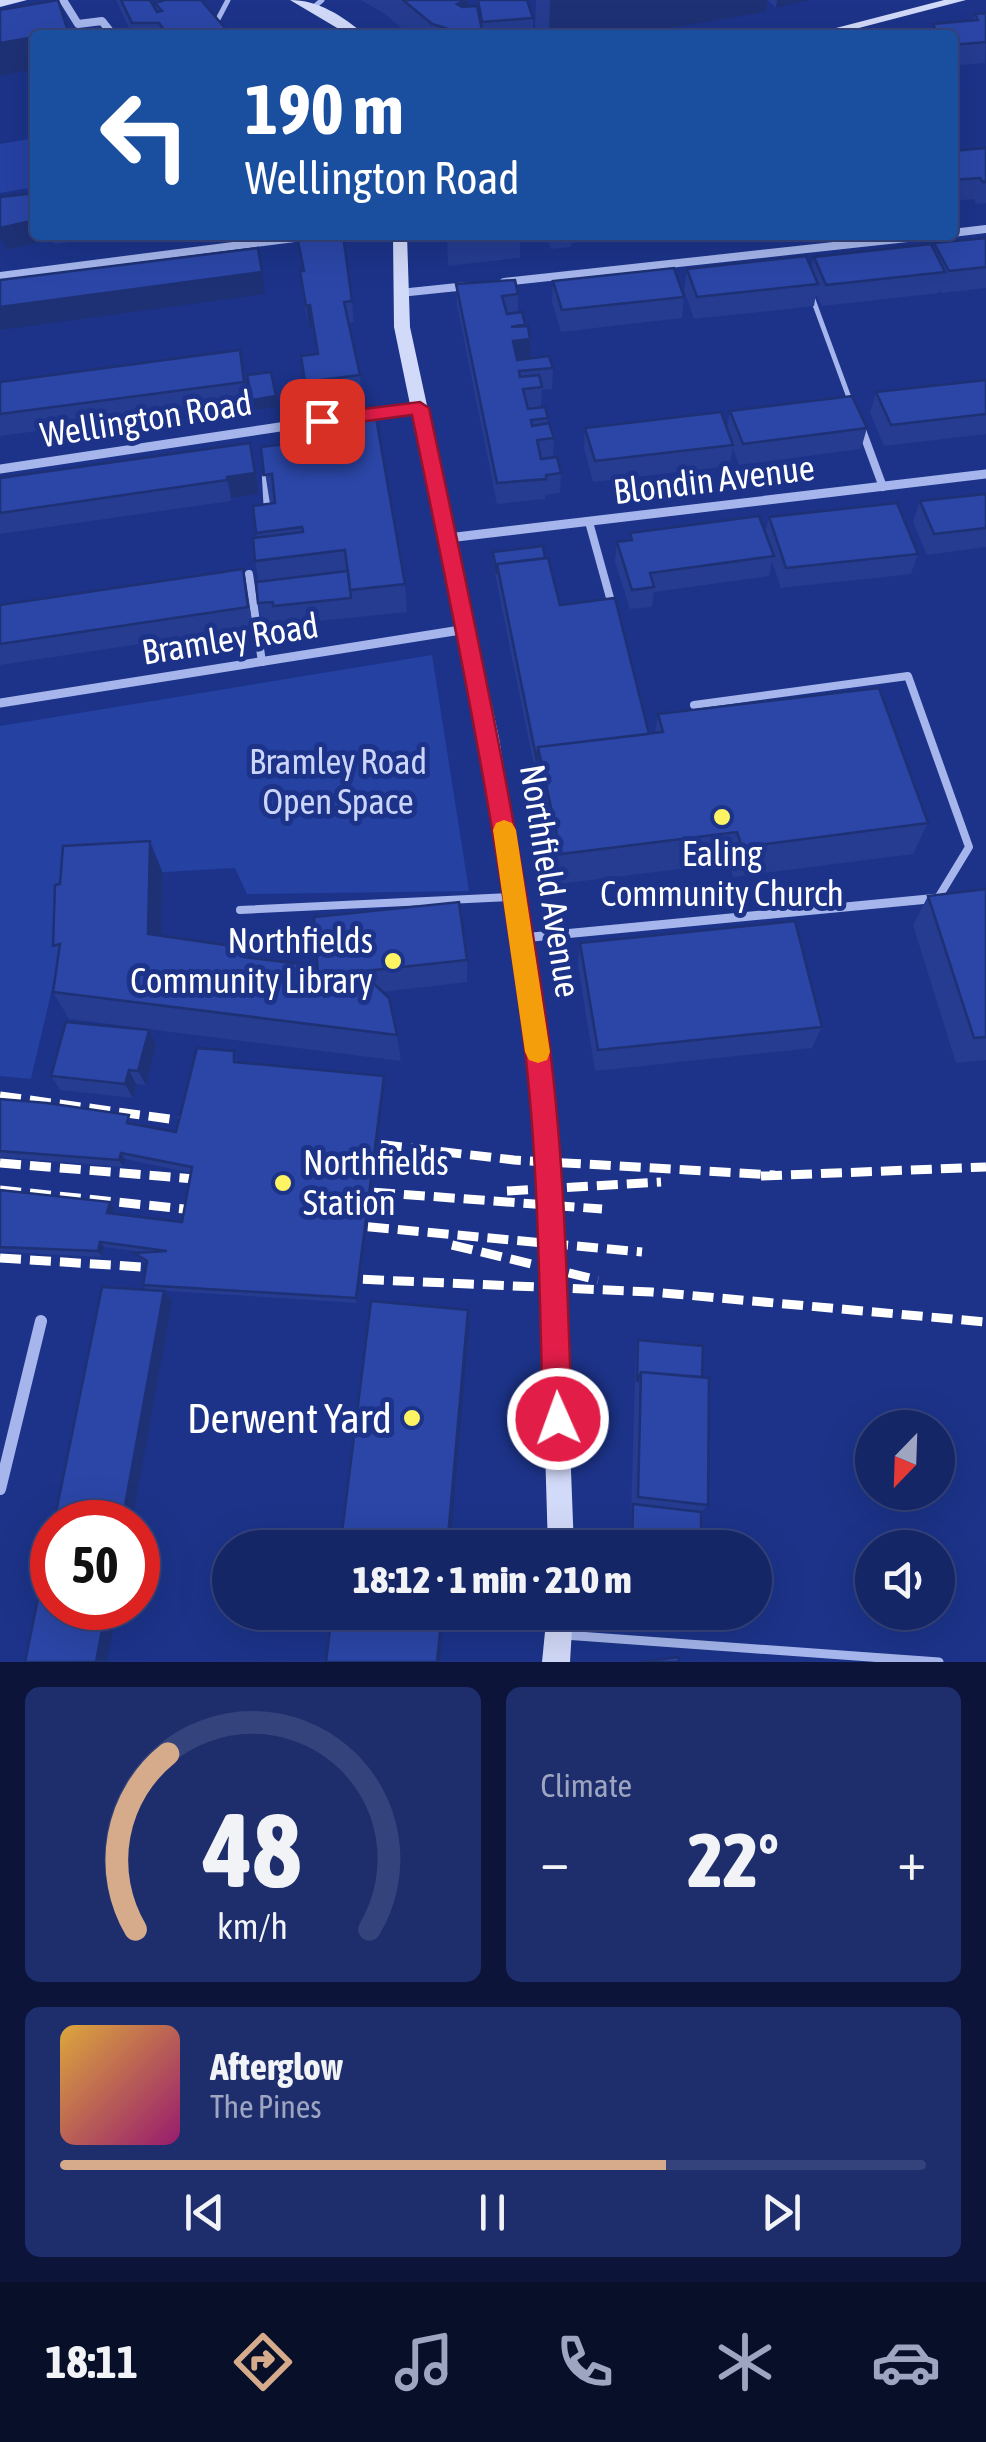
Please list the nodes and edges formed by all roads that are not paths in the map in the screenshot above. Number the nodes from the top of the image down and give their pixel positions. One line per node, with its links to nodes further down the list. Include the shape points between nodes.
1 (21, 0): 6 (main road)
2 (62, 0): 8 (street, via 78,24 102,20)
3 (228, 0): 9 (lane, via 216,23)
4 (296, 0): 7 (main road)
5 (960, 0): 11 (main road)
6 (0, 3)
7 (318, 3): 10 (main road)
8 (110, 30)
9 (222, 30)
10 (352, 30)
11 (837, 30)
12 (986, 230): 13 (street)
13 (958, 232)
14 (279, 240): 19 (street)
15 (400, 240): 23 (main road, Northfield Avenue)
16 (888, 240): 17 (street)
17 (795, 250): 18 (lane); 20 (street)
18 (802, 268)
19 (0, 276)
20 (499, 282)
21 (482, 284): 23 (street)
22 (808, 287): 32 (lane)
23 (399, 294): 24 (main road, Northfield Avenue)
24 (420, 408): 25 (street); 35 (main road, Northfield Avenue)
25 (348, 417)
26 (330, 420): 27 (street, Wellington Road)
27 (262, 428): 28 (lane); 30 (street, Wellington Road)
28 (264, 446)
29 (265, 464): 33 (lane)
30 (0, 469)
31 (986, 474): 32 (street, Blondin Avenue)
32 (883, 487): 34 (street, Blondin Avenue)
33 (268, 518)
34 (590, 522): 35 (street, Blondin Avenue); 37 (lane)
35 (448, 538): 38 (main road, Northfield Avenue)
36 (250, 574): 39 (lane)
37 (616, 615)
38 (468, 628): 39 (street, Bramley Road); 42 (main road, Northfield Avenue)
39 (262, 662): 40 (street, Bramley Road)
40 (0, 703)
41 (694, 706): 44 (lane, via 908,676 969,847)
42 (516, 897): 45 (lane); 46 (main road, Northfield Avenue)
43 (954, 897): 44 (street)
44 (938, 898): 46 (street)
45 (240, 910)
46 (522, 938): 49 (main road, Northfield Avenue, bridge, via 548,1163)
47 (41, 1321): 48 (street)
48 (0, 1489)
49 (560, 1530)
50 (558, 1636): 51 (lane)
51 (939, 1662)

